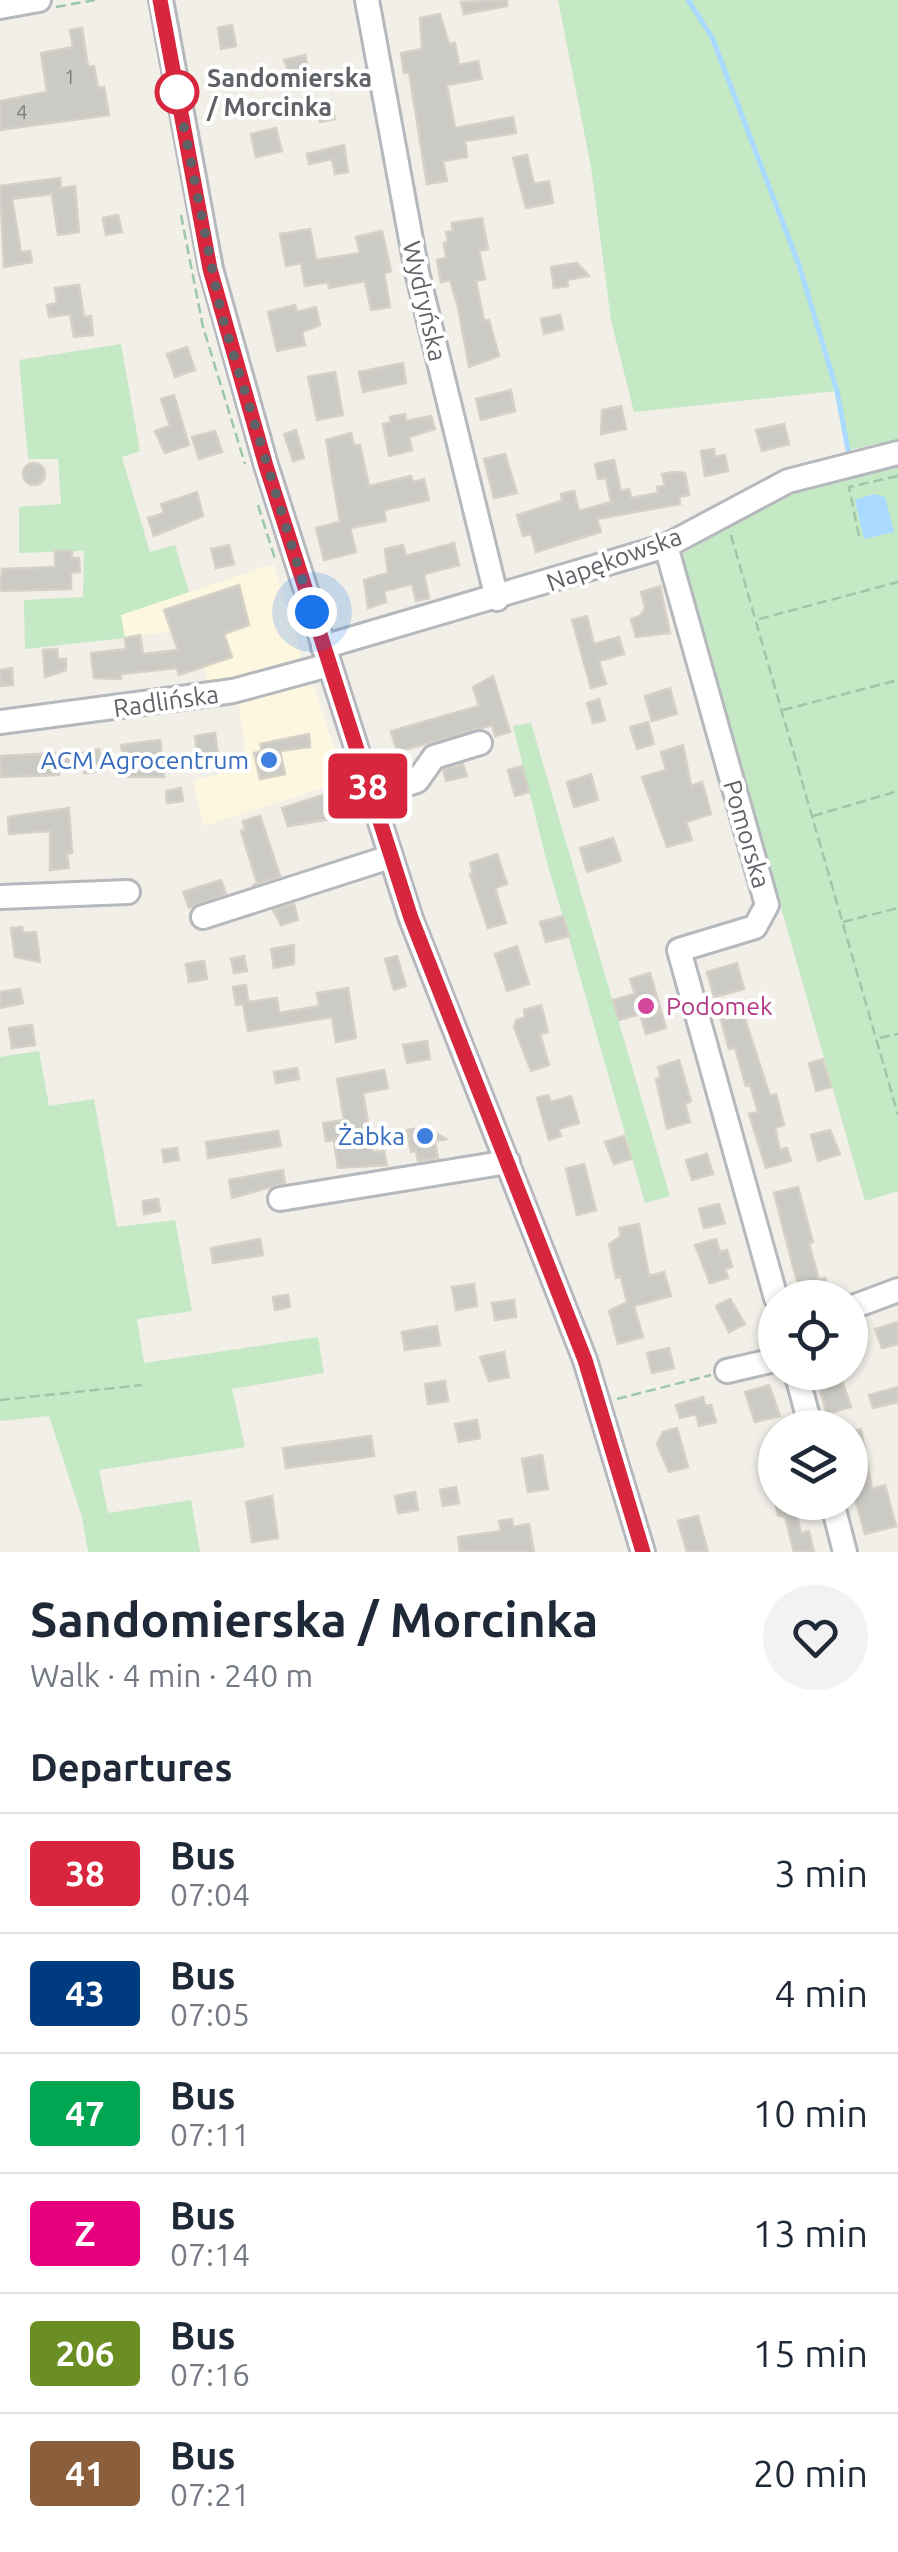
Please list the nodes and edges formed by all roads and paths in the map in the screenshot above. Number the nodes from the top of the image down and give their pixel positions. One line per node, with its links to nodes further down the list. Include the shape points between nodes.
1 (38, 0): 4 (street)
2 (160, 0): 13 (street, via 221,313)
3 (367, 0): 11 (street, Wydryńska, via 417,272)
4 (0, 7)
5 (898, 453): 9 (street, Napękowska, via 788,481)
6 (898, 476): 8 (path, via 849,487)
7 (730, 528): 12 (path)
8 (860, 536)
9 (666, 546): 11 (street, Napękowska); 32 (street, Pomorska, via 766,905 755,927 679,950)
10 (898, 582): 12 (path)
11 (497, 599): 13 (street, Napękowska)
12 (758, 620): 15 (path)
13 (326, 656): 16 (street, Radlińska, via 233,692); 19 (street)
14 (898, 680): 15 (path)
15 (783, 710): 20 (path)
16 (0, 722)
17 (480, 743): 19 (street, via 434,757 417,781)
18 (898, 792): 20 (path)
19 (370, 795): 21 (street)
20 (813, 816): 26 (path)
21 (390, 857): 25 (street); 30 (street)
22 (128, 892): 23 (street)
23 (0, 897)
24 (898, 908): 26 (path)
25 (204, 917)
26 (842, 922): 28 (path)
27 (898, 1034): 28 (path)
28 (877, 1039): 29 (path)
29 (898, 1115)
30 (508, 1162): 31 (street); 41 (street, via 594,1386)
31 (280, 1200)
32 (771, 1280)
33 (898, 1290): 34 (street)
34 (868, 1301)
35 (758, 1364): 36 (street)
36 (727, 1371): 39 (path)
37 (142, 1385): 38 (path)
38 (0, 1400)
39 (612, 1400)
40 (837, 1520): 42 (street)
41 (643, 1552)
42 (846, 1552)

